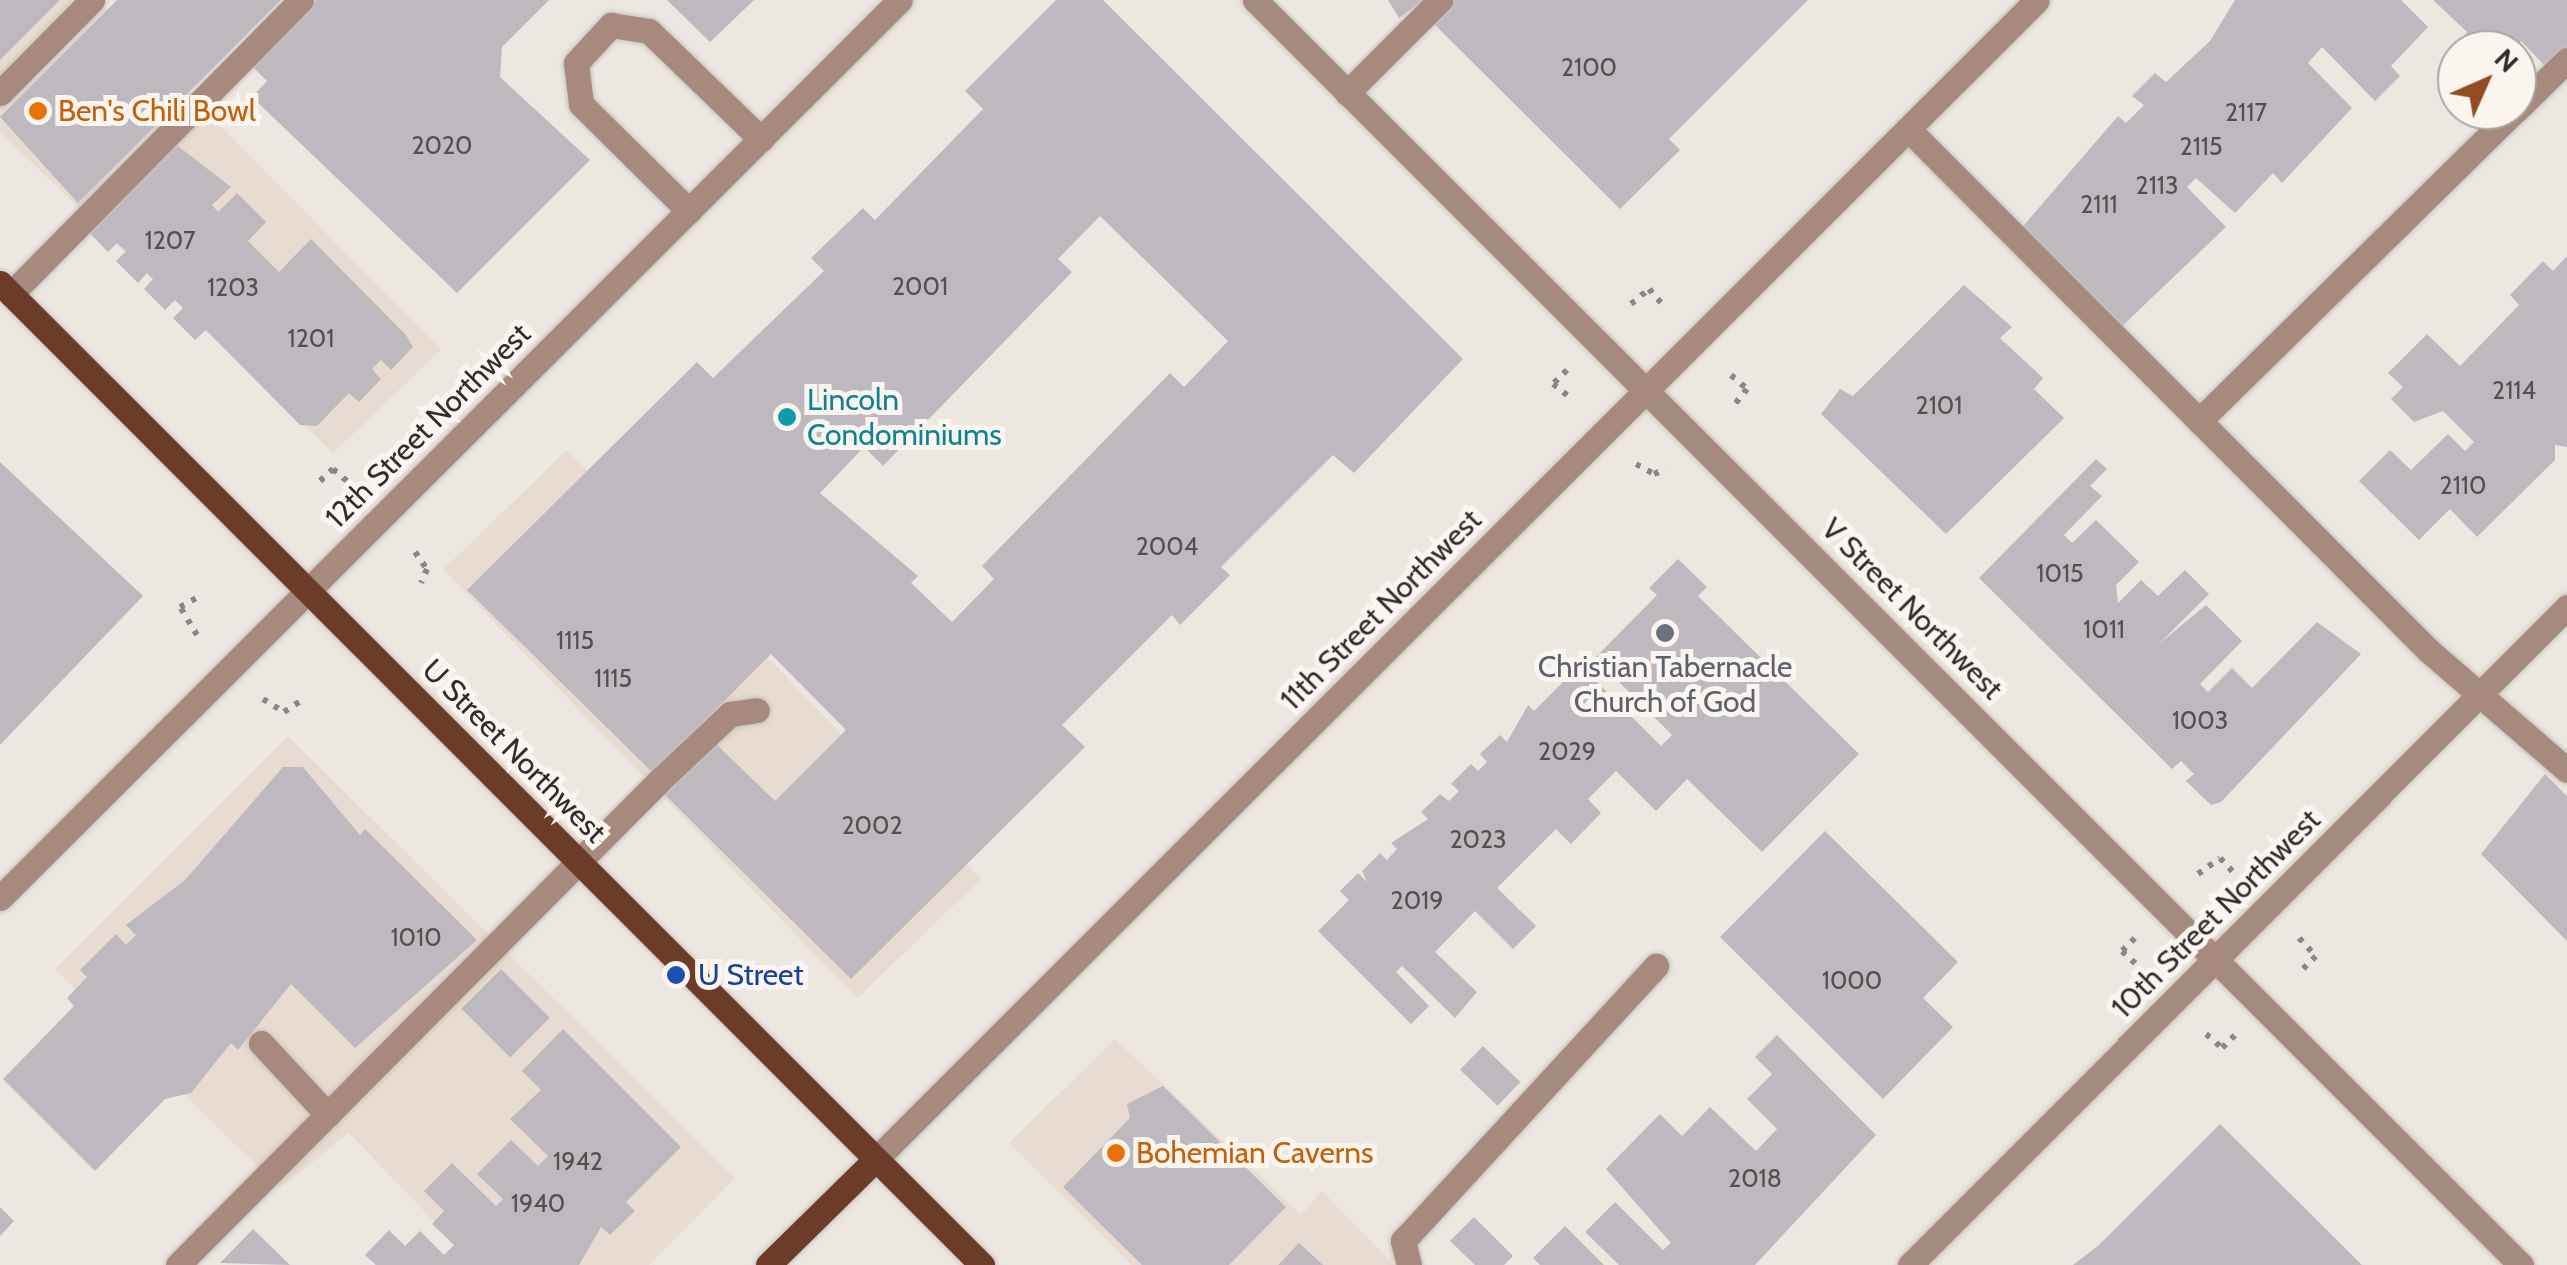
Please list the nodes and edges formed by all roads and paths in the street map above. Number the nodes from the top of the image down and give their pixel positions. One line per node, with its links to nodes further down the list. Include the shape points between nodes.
1 (92, 0): 9 (street)
2 (301, 0): 15 (street)
3 (900, 0): 13 (street, 12th Street Northwest)
4 (1255, 0): 10 (street, V Street Northwest)
5 (1440, 0): 10 (street)
6 (2037, 0): 11 (street, 11th Street Northwest)
7 (2567, 60): 8 (street)
8 (2537, 89)
9 (0, 93)
10 (1348, 93): 20 (street, V Street Northwest)
11 (1908, 129): 20 (street, 11th Street Northwest); 23 (street)
12 (2495, 130): 23 (street)
13 (761, 139): 14 (street, 12th Street Northwest); 14 (street, via 650,31 610,25 576,63 581,104)
14 (689, 211): 30 (street, 12th Street Northwest)
15 (5, 288): 30 (main road, U Street Northwest)
16 (1631, 304): 17 (path, via 1649,289)
17 (1664, 306)
18 (1570, 367): 21 (path, via 1553,384)
19 (1731, 374): 22 (path, via 1747,389)
20 (1648, 390): 45 (street, V Street Northwest); 53 (street, 11th Street Northwest)
21 (1572, 399)
22 (1734, 405)
23 (2199, 421): 34 (street)
24 (1636, 464): 25 (path, via 1654,474)
25 (1671, 466)
26 (320, 481): 27 (path, via 333,469)
27 (349, 483)
28 (415, 552): 29 (path, via 426,569)
29 (420, 582)
30 (308, 592): 39 (main road, U Street Northwest); 42 (street, 12th Street Northwest)
31 (198, 597): 33 (path, via 180,607)
32 (2567, 608): 34 (street, 10th Street Northwest)
33 (198, 635)
34 (2482, 693): 38 (street); 45 (street, 10th Street Northwest)
35 (264, 700): 36 (path, via 284,712)
36 (302, 700)
37 (756, 710): 39 (street, via 730,714)
38 (2567, 770)
39 (582, 863): 52 (street); 53 (main road, U Street Northwest)
40 (2234, 873): 41 (path, via 2220,858)
41 (2198, 874)
42 (5, 882)
43 (2137, 936): 47 (path, via 2122,951)
44 (2298, 937): 48 (path, via 2316,956)
45 (2217, 960): 58 (street, 10th Street Northwest); 59 (street, V Street Northwest)
46 (1656, 966): 57 (street, via 1404,1241)
47 (2140, 969)
48 (2299, 973)
49 (2206, 1034): 50 (path, via 2222,1048)
50 (2236, 1034)
51 (261, 1044): 52 (street)
52 (328, 1115): 54 (street)
53 (876, 1159): 55 (main road, 11th Street Northwest); 56 (main road, U Street Northwest)
54 (178, 1265)
55 (768, 1265)
56 (982, 1265)
57 (1409, 1265)
58 (1910, 1265)
59 (2521, 1265)

